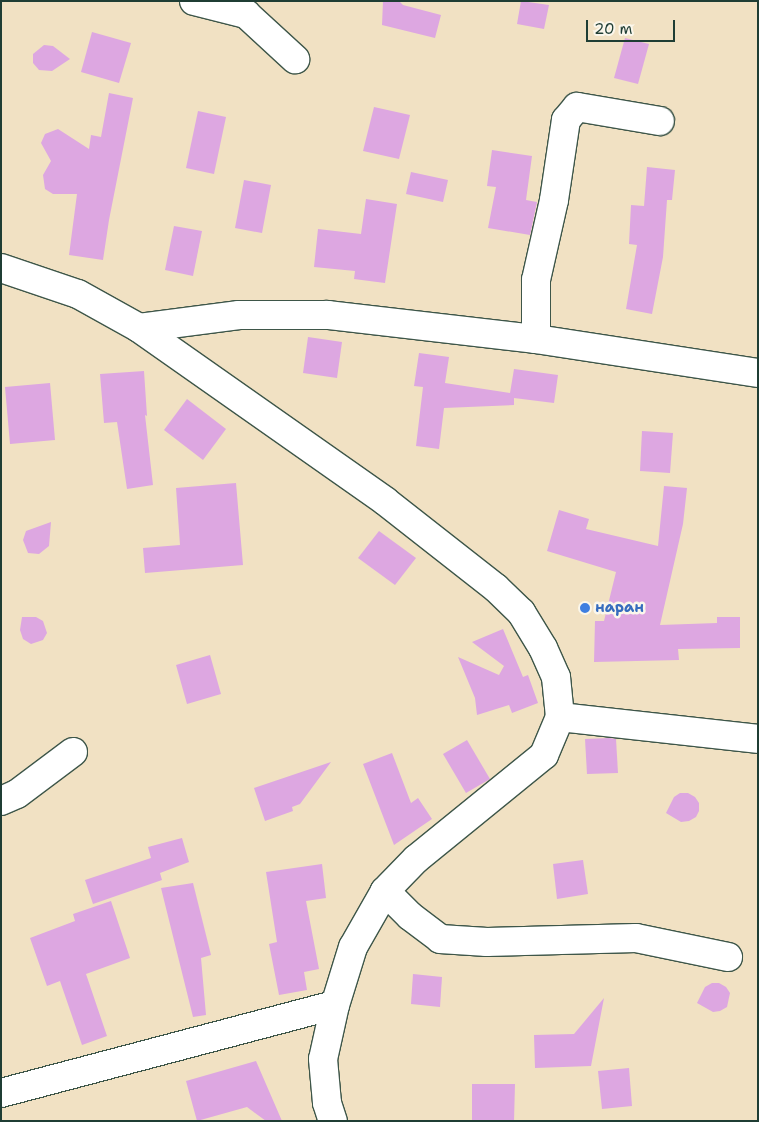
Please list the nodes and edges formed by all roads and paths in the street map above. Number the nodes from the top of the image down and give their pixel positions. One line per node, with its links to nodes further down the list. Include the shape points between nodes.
1 (194, 1): 2 (street, via 246,14)
2 (295, 59)
3 (660, 121): 6 (street, via 577,107 566,120 554,200 536,280)
4 (1, 268): 5 (street, via 78,294)
5 (139, 328): 6 (street, via 239,315 328,315); 8 (street, via 385,501 496,588 521,612 543,648 556,677)
6 (536, 339): 7 (street)
7 (758, 373)
8 (560, 716): 9 (street); 12 (street, via 544,755 416,859)
9 (758, 739)
10 (73, 752): 11 (street, via 18,794)
11 (1, 801)
12 (385, 892): 13 (street, via 440,939 487,942 636,938); 14 (street, via 353,947)
13 (728, 957)
14 (335, 1005): 15 (street); 16 (street, via 323,1059 327,1103)
15 (1, 1093)
16 (333, 1121)

